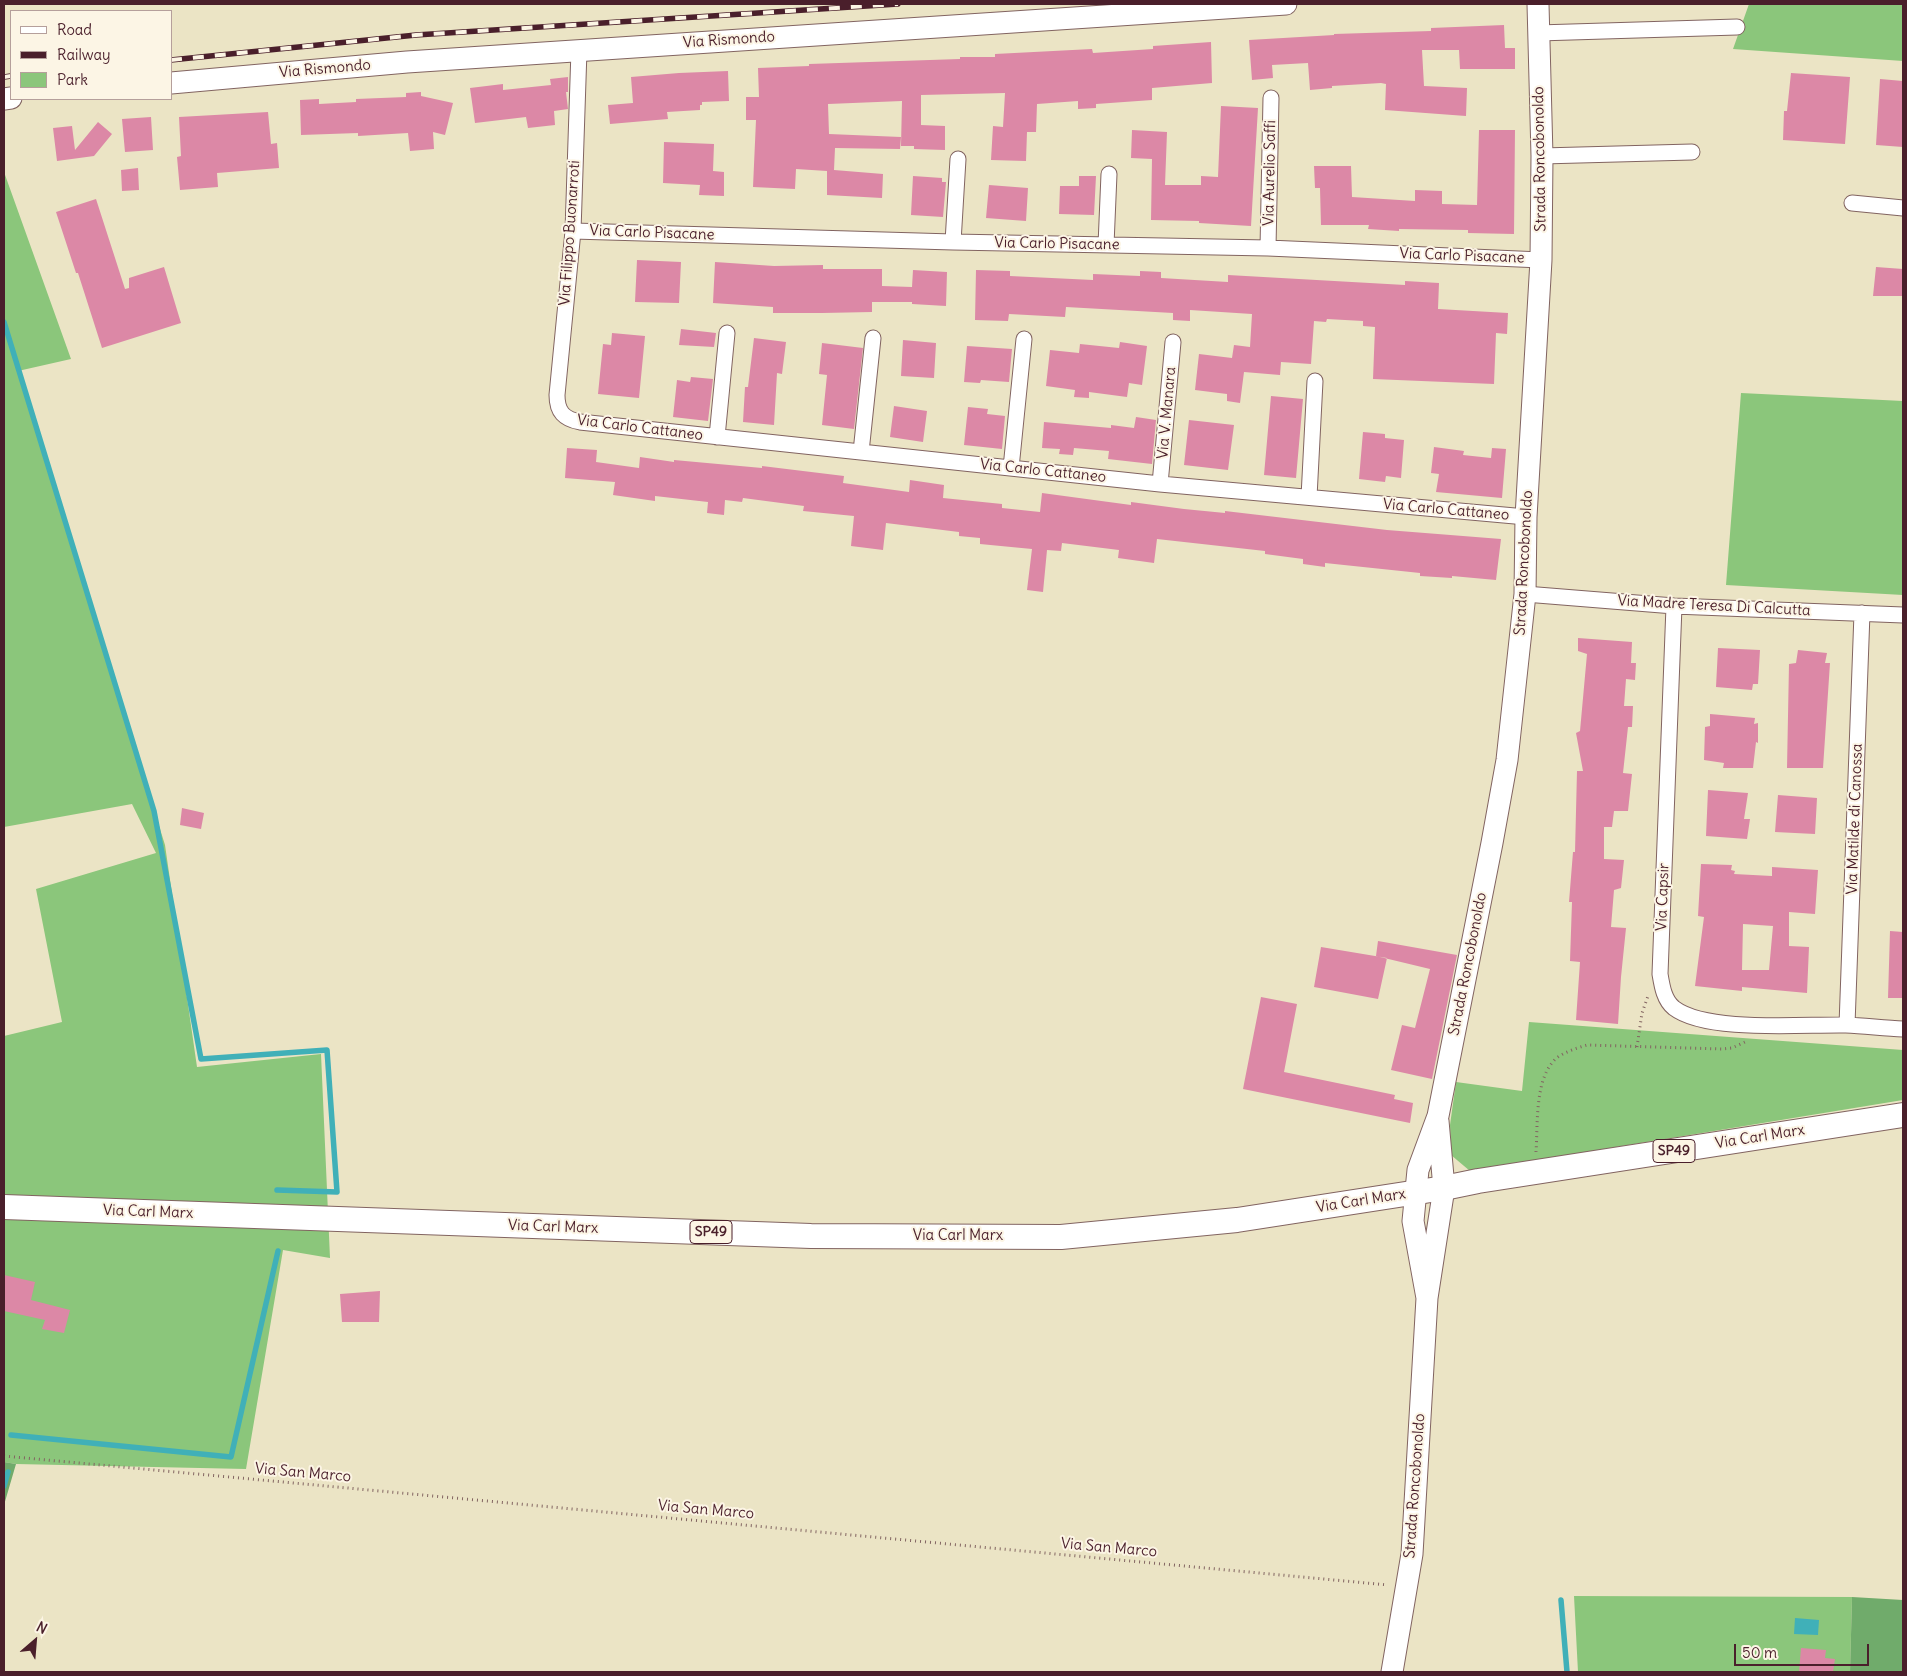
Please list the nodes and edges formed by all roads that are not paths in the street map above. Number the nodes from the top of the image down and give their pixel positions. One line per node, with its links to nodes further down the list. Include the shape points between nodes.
1 (1286, 4): 5 (street, Via Rismondo)
2 (1538, 4): 4 (street, Strada Roncobonoldo)
3 (1737, 27): 4 (street)
4 (1538, 33): 9 (street, Strada Roncobonoldo)
5 (579, 50): 6 (street, Via Rismondo); 14 (street, Via Filippo Buonarroti)
6 (172, 83)
7 (1271, 98): 17 (street, Via Aurelio Saffi)
8 (1692, 152): 9 (street)
9 (1542, 156): 18 (street, Strada Roncobonoldo)
10 (958, 159): 15 (street)
11 (1109, 174): 16 (street)
12 (1852, 203): 13 (street)
13 (1903, 208)
14 (573, 231): 15 (street, Via Carlo Pisacane); 24 (street, Via Filippo Buonarroti, via 557,395 558,410)
15 (953, 242): 16 (street, Via Carlo Pisacane)
16 (1106, 245): 17 (street, Via Carlo Pisacane)
17 (1268, 248): 18 (street, Via Carlo Pisacane)
18 (1541, 260): 30 (street, Strada Roncobonoldo)
19 (727, 333): 25 (street)
20 (873, 338): 26 (street)
21 (1024, 339): 27 (street)
22 (1173, 342): 28 (street, Via V. Manara)
23 (1315, 381): 29 (street)
24 (562, 415): 25 (street, Via Carlo Cattaneo, via 580,422)
25 (717, 437): 26 (street, Via Carlo Cattaneo)
26 (862, 452): 27 (street, Via Carlo Cattaneo)
27 (1011, 468): 28 (street, Via Carlo Cattaneo)
28 (1160, 484): 29 (street, Via Carlo Cattaneo)
29 (1308, 498): 30 (street, Via Carlo Cattaneo)
30 (1526, 517): 31 (street, Strada Roncobonoldo)
31 (1525, 594): 32 (street, Via Madre Teresa Di Calcutta); 37 (street, Strada Roncobonoldo, via 1507,760)
32 (1674, 606): 33 (street, Via Madre Teresa Di Calcutta); 35 (street, Via Capsir, via 1660,974 1669,1003 1700,1020 1726,1024)
33 (1862, 613): 34 (street, Via Madre Teresa Di Calcutta); 35 (street, Via Matilde di Canossa)
34 (1903, 615)
35 (1847, 1025): 36 (street, Via Capsir)
36 (1903, 1029)
37 (1438, 1116): 39 (street, Strada Roncobonoldo); 40 (street, Strada Roncobonoldo, via 1418,1170)
38 (1903, 1116): 39 (main road, Via Carl Marx / SP49, via 1478,1180)
39 (1444, 1188): 40 (main road, Via Carl Marx / SP49); 42 (street, Strada Roncobonoldo)
40 (1415, 1193): 41 (main road, Via Carl Marx / SP49, via 1237,1220 1061,1237 811,1236); 42 (street, Strada Roncobonoldo, via 1414,1221)
41 (4, 1207)
42 (1427, 1298): 43 (street, Strada Roncobonoldo, via 1412,1554)
43 (1392, 1672)

